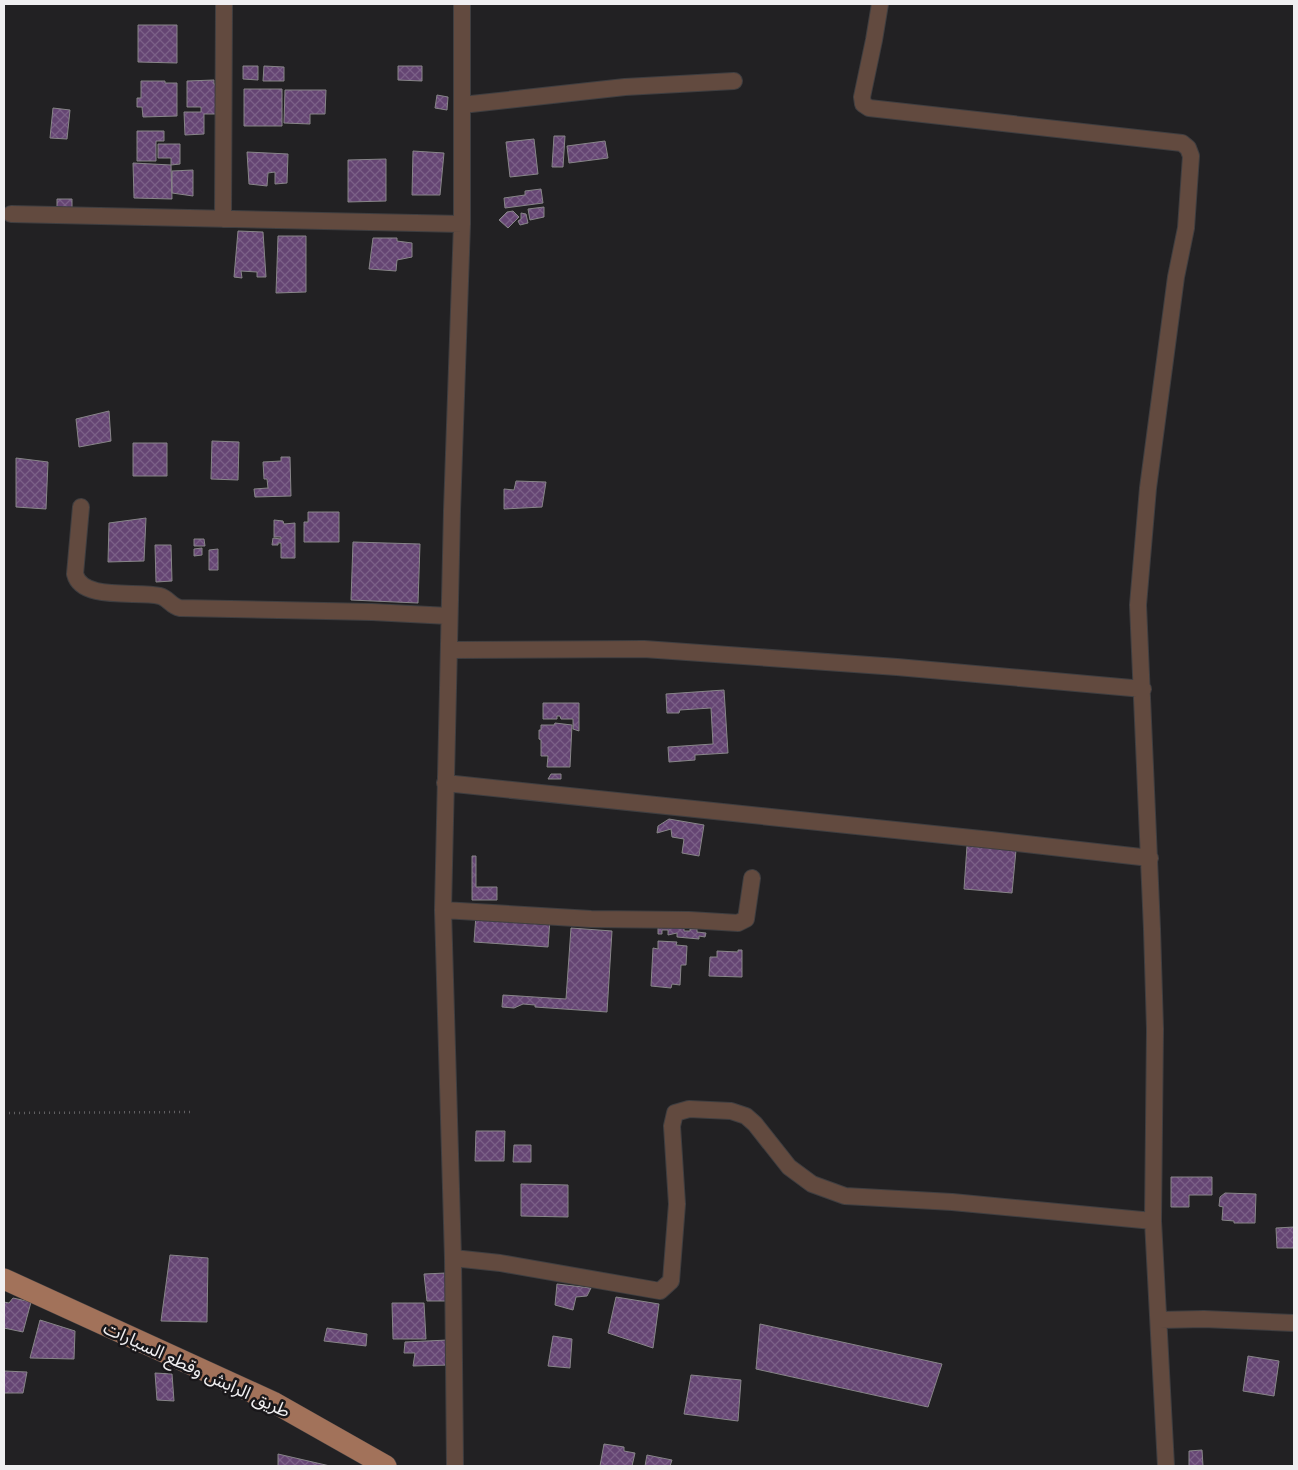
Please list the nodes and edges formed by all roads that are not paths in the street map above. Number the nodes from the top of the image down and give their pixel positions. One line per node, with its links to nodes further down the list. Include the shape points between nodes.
1 (224, 4): 7 (street)
2 (462, 4): 5 (street)
3 (880, 4): 12 (street, via 862,96 863,104 869,108 1182,143 1188,148 1191,166 1186,228 1176,277 1148,488 1138,605)
4 (734, 81): 5 (street, via 625,87)
5 (462, 105): 8 (street)
6 (11, 214): 7 (street)
7 (223, 219): 8 (street)
8 (462, 224): 10 (street)
9 (81, 507): 10 (street, via 75,574 82,586 90,589 161,596 180,608)
10 (449, 616): 11 (street)
11 (449, 650): 12 (street, via 644,650 897,667); 13 (street)
12 (1143, 689): 14 (street)
13 (445, 783): 14 (street); 16 (street)
14 (1150, 858): 17 (street, via 1155,1029)
15 (752, 878): 16 (street, via 746,919 738,923)
16 (443, 910): 18 (street)
17 (1153, 1221): 18 (street, via 952,1202 845,1196 812,1184 789,1167 746,1116 731,1111 689,1109 675,1113 672,1126 678,1204 671,1281 660,1291); 20 (street)
18 (453, 1258): 23 (street)
19 (4, 1279): 22 (main road, طريق الرابش وقطع السيارات, via 273,1402)
20 (1159, 1320): 21 (street); 24 (street)
21 (1294, 1323)
22 (386, 1466)
23 (455, 1466)
24 (1166, 1466)

